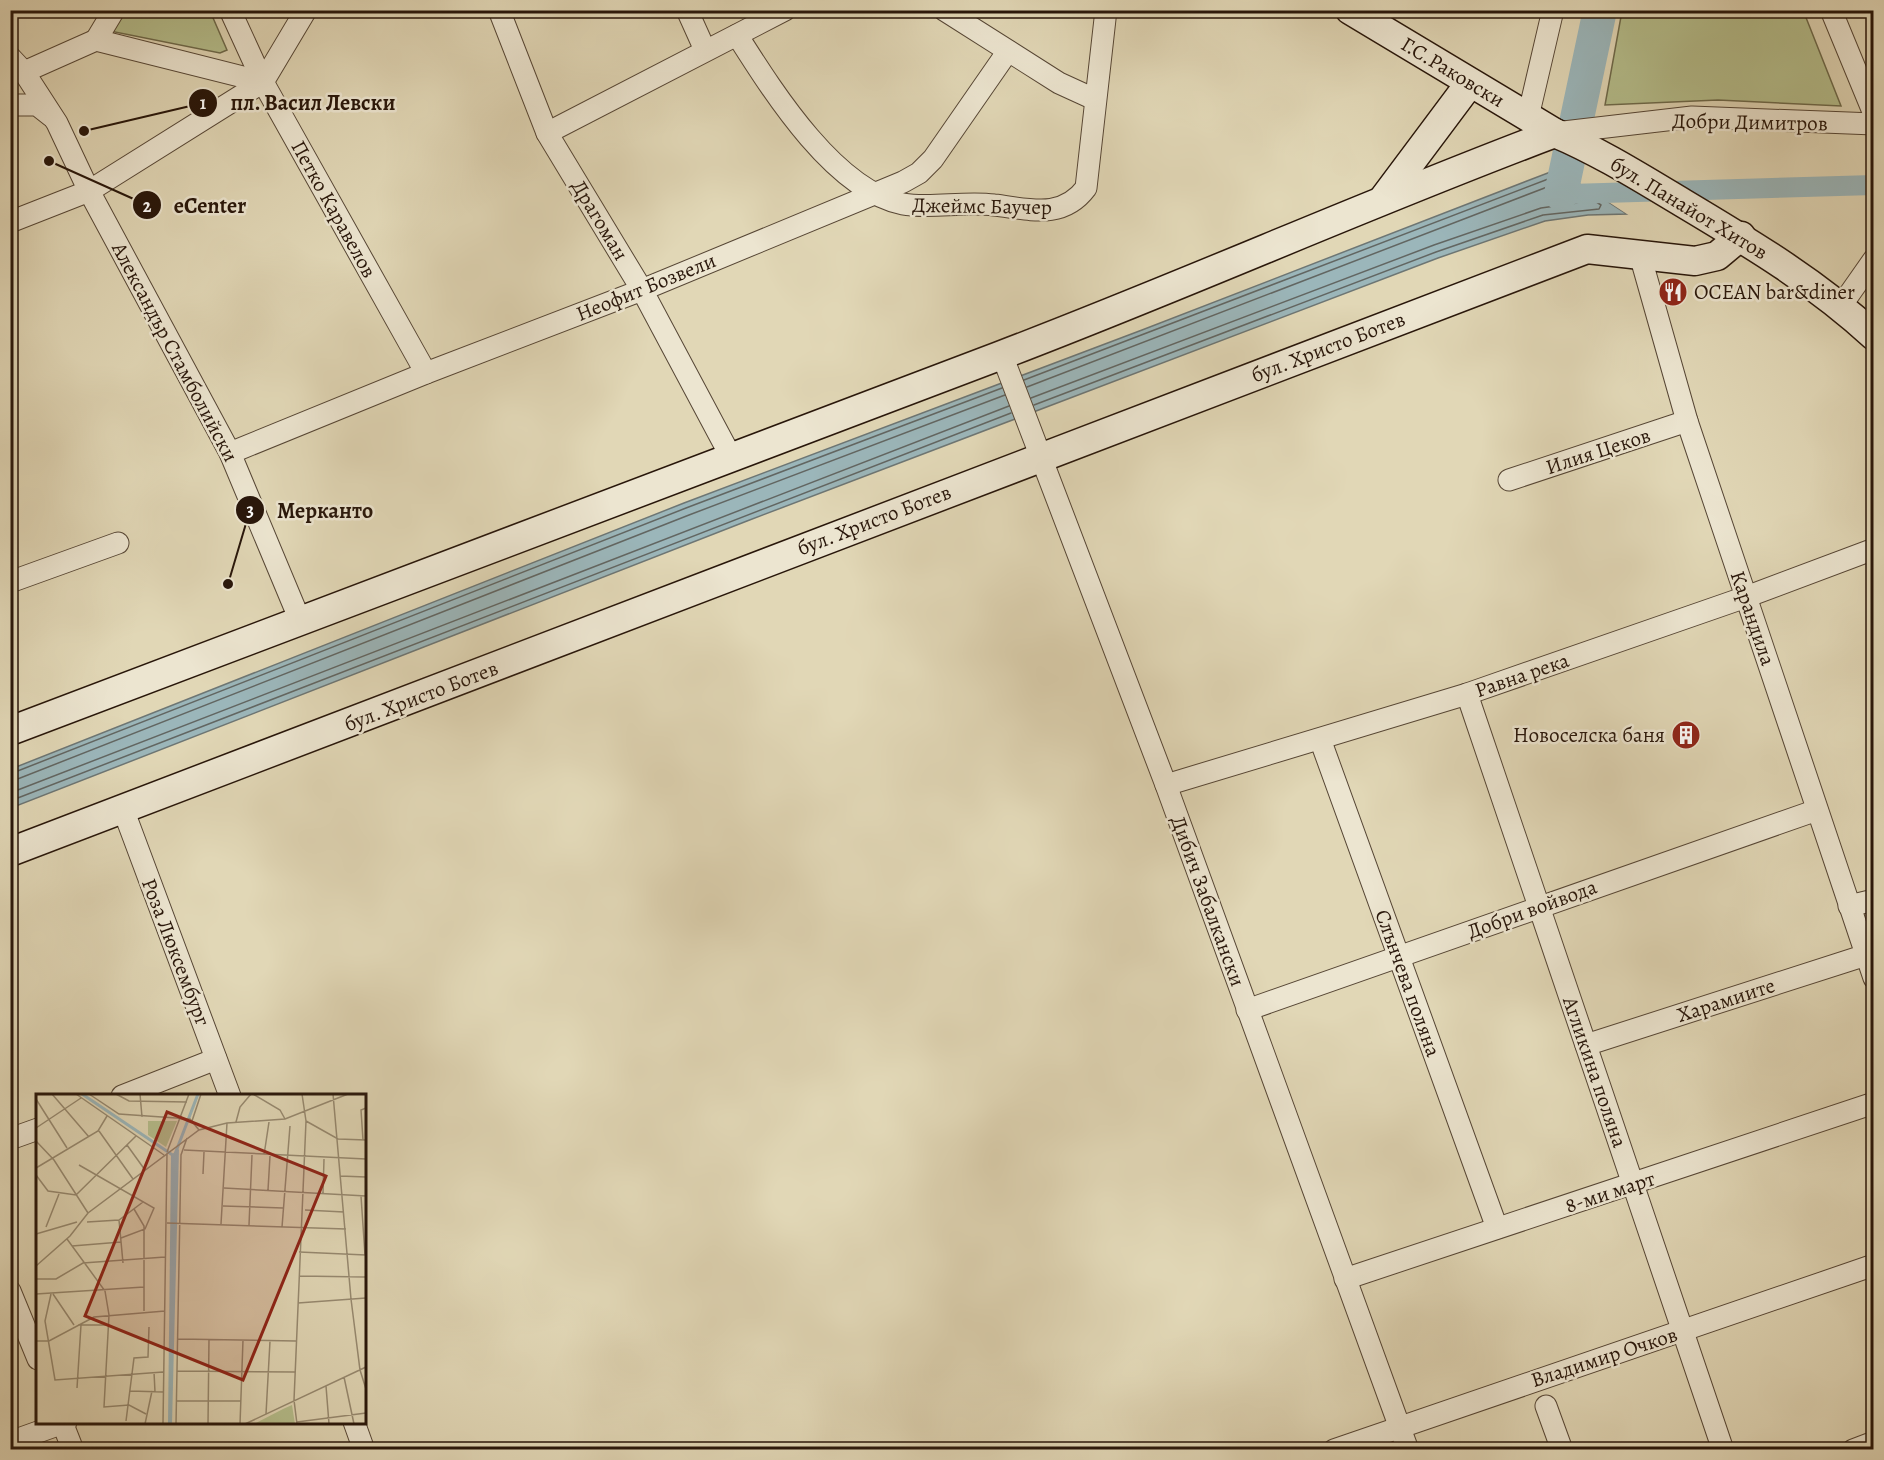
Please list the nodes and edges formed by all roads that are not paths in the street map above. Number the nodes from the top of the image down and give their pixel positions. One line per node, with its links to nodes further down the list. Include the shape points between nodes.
1 (114, 10): 13 (street)
2 (230, 10): 17 (street, Петко Каравелов)
3 (306, 10): 17 (street)
4 (499, 10): 25 (street, Драгоман)
5 (687, 10): 14 (street)
6 (784, 10): 12 (street)
7 (944, 10): 15 (street)
8 (1106, 10): 19 (street, Джеймс Баучер)
9 (1553, 10): 22 (street)
10 (1831, 10): 21 (street)
11 (1354, 11): 18 (main road, Г.С.Раковски)
12 (737, 35): 14 (street); 28 (street, Джеймс Баучер, via 791,117 838,167)
13 (96, 40): 16 (street); 17 (street)
14 (705, 50): 25 (street)
15 (1008, 51): 19 (street, via 1059,83); 28 (street, Неофит Бозвели, via 933,159 919,173)
16 (17, 64): 23 (street, Александър Стамболийски)
17 (263, 82): 27 (street); 38 (street, Петко Каравелов)
18 (1470, 83): 22 (main road, Г.С.Раковски); 29 (main road)
19 (1094, 99): 28 (street, Джеймс Баучер, via 1086,188 1076,201 1062,208 962,203 906,205)
20 (10, 105): 23 (street, via 37,105)
21 (1874, 114)
22 (1528, 117): 26 (main road, Г.С.Раковски)
23 (57, 123): 27 (street, Александър Стамболийски)
24 (1874, 124): 26 (street, Добри Димитров, via 1692,117)
25 (547, 133): 34 (street, Драгоман)
26 (1556, 133): 29 (main road); 31 (main road, бул. Панайот Хитов, via 1589,147)
27 (90, 191): 30 (street); 40 (street, Александър Стамболийски)
28 (875, 193): 34 (street, Неофит Бозвели)
29 (1384, 198): 37 (main road)
30 (10, 222)
31 (1733, 232): 32 (main road, бул. Христо Ботев, via 1717,256 1695,261); 35 (main road, бул. Панайот Хитов)
32 (1640, 255): 39 (street, Карандила); 42 (main road, бул. Христо Ботев, via 1587,249)
33 (1874, 259): 35 (street)
34 (642, 290): 38 (street, Неофит Бозвели); 41 (street, Драгоман)
35 (1841, 306): 36 (main road, бул. Панайот Хитов)
36 (1874, 336)
37 (1002, 355): 41 (main road); 42 (street, Дибич Забалкански)
38 (426, 373): 40 (street, Неофит Бозвели)
39 (1687, 421): 43 (street, Илия Цеков); 47 (street, Карандила)
40 (230, 453): 48 (street, Александър Стамболийски)
41 (730, 456): 48 (main road)
42 (1041, 456): 52 (street, Дибич Забалкански); 53 (main road, бул. Христо Ботев)
43 (1509, 480)
44 (118, 543): 46 (street)
45 (1874, 549): 47 (street, Равна река)
46 (10, 582)
47 (1746, 597): 49 (street, Равна река); 54 (street, Карандила)
48 (299, 618): 50 (main road)
49 (1467, 694): 51 (street, Равна река); 57 (street, Агликина поляна)
50 (10, 731)
51 (1320, 739): 52 (street, Равна река); 60 (street, Слънчева поляна)
52 (1166, 785): 62 (street, Дибич Забалкански)
53 (123, 809): 55 (main road, бул. Христо Ботев); 64 (street, Роза Люксембург)
54 (1817, 810): 57 (street, Добри войвода); 58 (street, Карандила)
55 (10, 852)
56 (1874, 900): 58 (street)
57 (1539, 906): 60 (street, Добри войвода); 63 (street, Агликина поляна)
58 (1850, 906): 59 (street, Карандила)
59 (1866, 955): 61 (street, Карандила); 63 (street, Харамиите)
60 (1399, 957): 62 (street, Добри войвода); 71 (street, Слънчева поляна)
61 (1874, 978)
62 (1247, 1010): 73 (street, Дибич Забалкански)
63 (1586, 1045): 70 (street, Агликина поляна)
64 (216, 1059): 65 (street); 66 (street, Роза Люксембург)
65 (125, 1094)
66 (230, 1094)
67 (1874, 1102): 70 (street, 8-ми март)
68 (36, 1130): 69 (street)
69 (10, 1139)
70 (1634, 1184): 71 (street, 8-ми март); 75 (street, Агликина поляна)
71 (1497, 1228): 73 (street, 8-ми март)
72 (1874, 1265): 75 (street, Владимир Очков)
73 (1345, 1279): 81 (street, Дибич Забалкански)
74 (10, 1291): 76 (street)
75 (1684, 1331): 81 (street, Владимир Очков); 89 (street, Агликина поляна)
76 (36, 1354)
77 (1546, 1406): 88 (street)
78 (61, 1424): 82 (street)
79 (64, 1424): 84 (street)
80 (355, 1424): 85 (street)
81 (1400, 1427): 86 (street, Владимир Очков); 87 (street, Дибич Забалкански)
82 (10, 1442)
83 (1874, 1442): 90 (street)
84 (73, 1449)
85 (364, 1449)
86 (1334, 1449)
87 (1408, 1449)
88 (1562, 1449)
89 (1723, 1449)
90 (1853, 1449)

